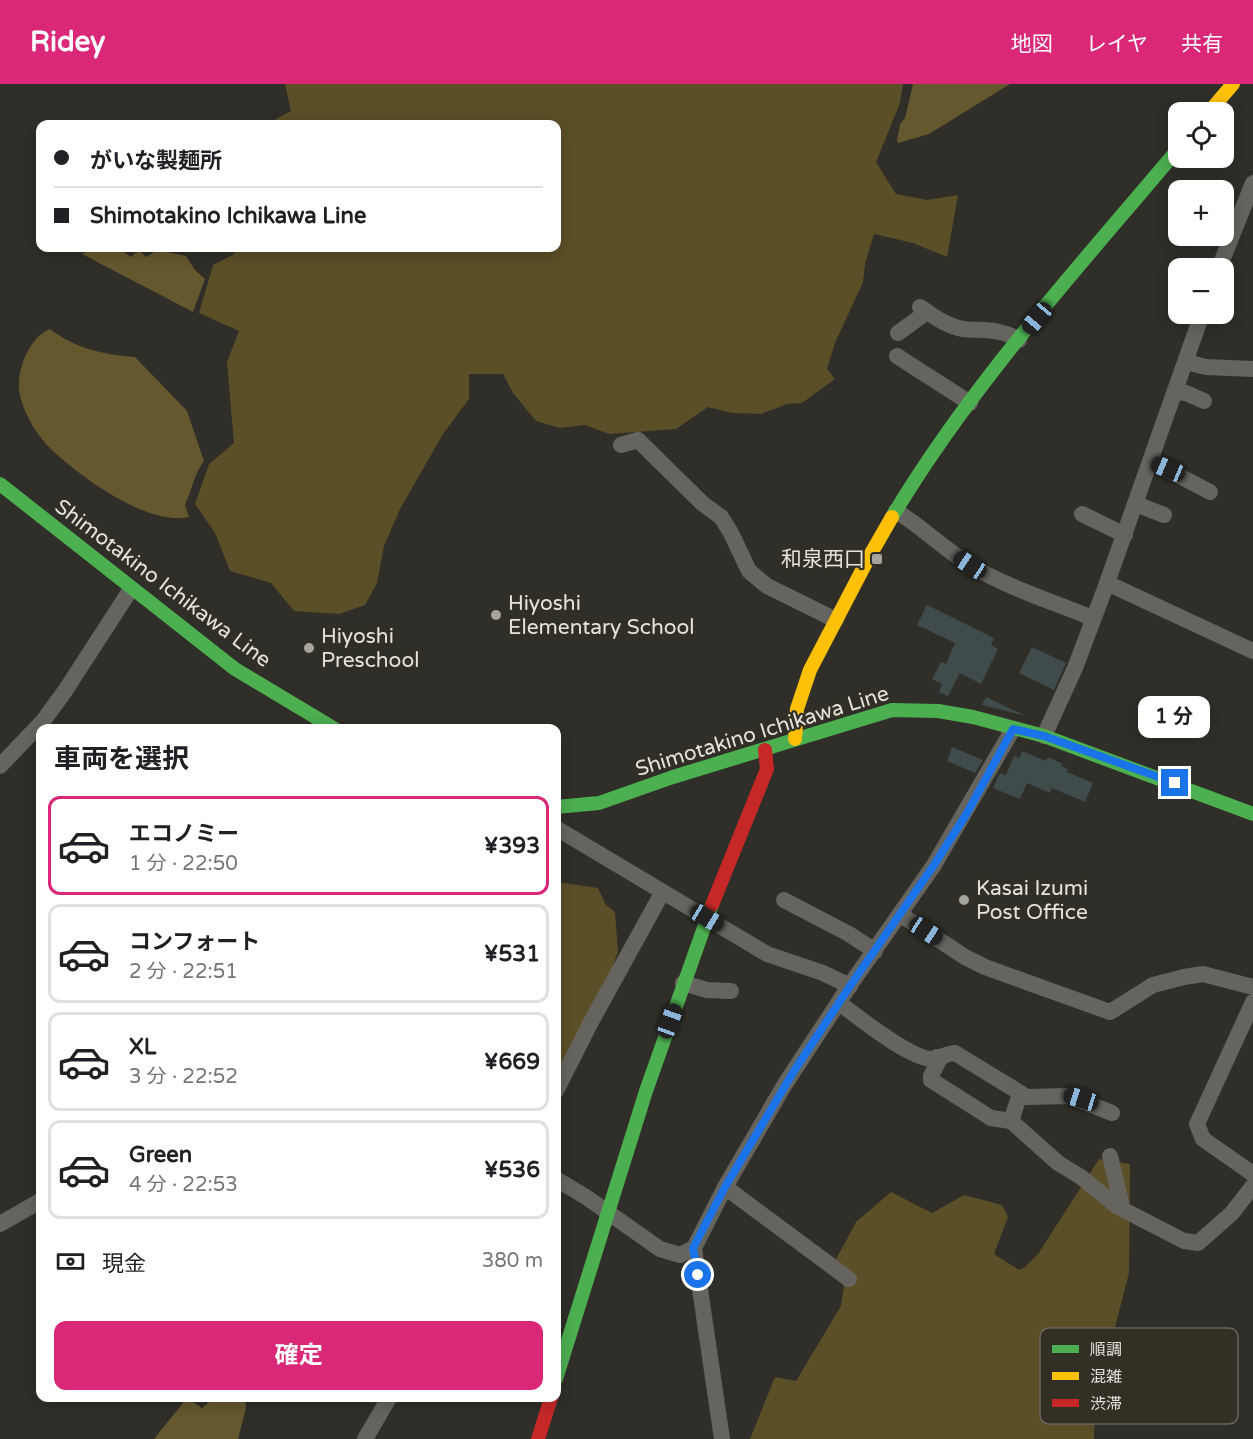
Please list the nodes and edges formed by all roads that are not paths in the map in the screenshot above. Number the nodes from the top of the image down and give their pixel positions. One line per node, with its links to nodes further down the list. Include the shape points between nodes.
1 (1233, 84): 2 (street)
2 (1218, 102)
3 (1168, 161): 8 (street)
4 (1253, 183): 5 (street)
5 (1223, 258)
6 (1199, 324): 10 (street)
7 (898, 333): 8 (street, via 924,310 945,324 1002,331)
8 (1019, 340): 14 (street)
9 (897, 356): 14 (street)
10 (1186, 362): 11 (street, via 1206,368); 12 (street)
11 (1253, 369)
12 (1176, 392): 13 (street); 16 (street)
13 (1204, 401)
14 (970, 403): 20 (street)
15 (621, 445): 27 (street, via 638,440 721,517 749,571 767,585)
16 (1151, 461): 18 (street); 19 (street)
17 (0, 484): 25 (street, Shimotakino Ichikawa Line)
18 (1210, 492)
19 (1136, 504): 22 (street); 23 (street)
20 (896, 511): 26 (street, via 952,554 989,576); 27 (street)
21 (1082, 514): 23 (street)
22 (1164, 515)
23 (1125, 535): 24 (street)
24 (1107, 583): 26 (street); 28 (street)
25 (131, 589): 29 (street); 30 (street, Shimotakino Ichikawa Line, via 235,669)
26 (1092, 618): 33 (street, via 1075,668)
27 (836, 620): 34 (street, via 810,670 797,709)
28 (1253, 651)
29 (40, 724)
30 (327, 724)
31 (36, 728): 36 (street)
32 (1013, 729): 33 (street, Shimotakino Ichikawa Line); 34 (street, Shimotakino Ichikawa Line, via 938,711 892,710); 42 (street, via 967,813)
33 (1044, 736): 38 (street, Shimotakino Ichikawa Line)
34 (795, 739): 35 (street, Shimotakino Ichikawa Line)
35 (765, 750): 37 (street, Shimotakino Ichikawa Line, via 599,803); 43 (street, via 767,768)
36 (0, 766)
37 (561, 807)
38 (1253, 813)
39 (561, 831): 40 (street)
40 (662, 893): 43 (street); 51 (street)
41 (784, 900): 44 (street)
42 (901, 915): 44 (street); 47 (street, via 985,967 1110,1012 1153,985 1184,977 1203,974)
43 (707, 918): 45 (street); 46 (street, via 766,954)
44 (875, 951): 46 (street)
45 (683, 983): 48 (street); 62 (street)
46 (850, 986): 49 (street)
47 (1252, 989): 56 (street, via 1197,1124 1203,1139)
48 (731, 991)
49 (839, 1003): 50 (street, via 912,1053); 59 (street, via 785,1084)
50 (937, 1058): 52 (street, via 949,1053 962,1056); 54 (street, via 931,1080 991,1118)
51 (561, 1081)
52 (1020, 1094): 53 (street, via 1070,1095); 54 (street)
53 (1112, 1113)
54 (1011, 1121): 61 (street, via 1058,1163)
55 (1110, 1156): 61 (street, via 1121,1202)
56 (1253, 1174)
57 (561, 1182): 62 (street)
58 (1253, 1186): 61 (street, via 1232,1213 1198,1243 1184,1241)
59 (725, 1187): 64 (street); 65 (street)
60 (36, 1203): 63 (street)
61 (1118, 1207)
62 (607, 1212): 64 (street, via 660,1249 680,1255); 66 (street)
63 (0, 1224)
64 (693, 1248): 71 (street)
65 (849, 1279)
66 (561, 1363)
67 (387, 1402): 69 (street)
68 (550, 1402): 70 (street)
69 (366, 1439)
70 (538, 1439)
71 (722, 1439)

